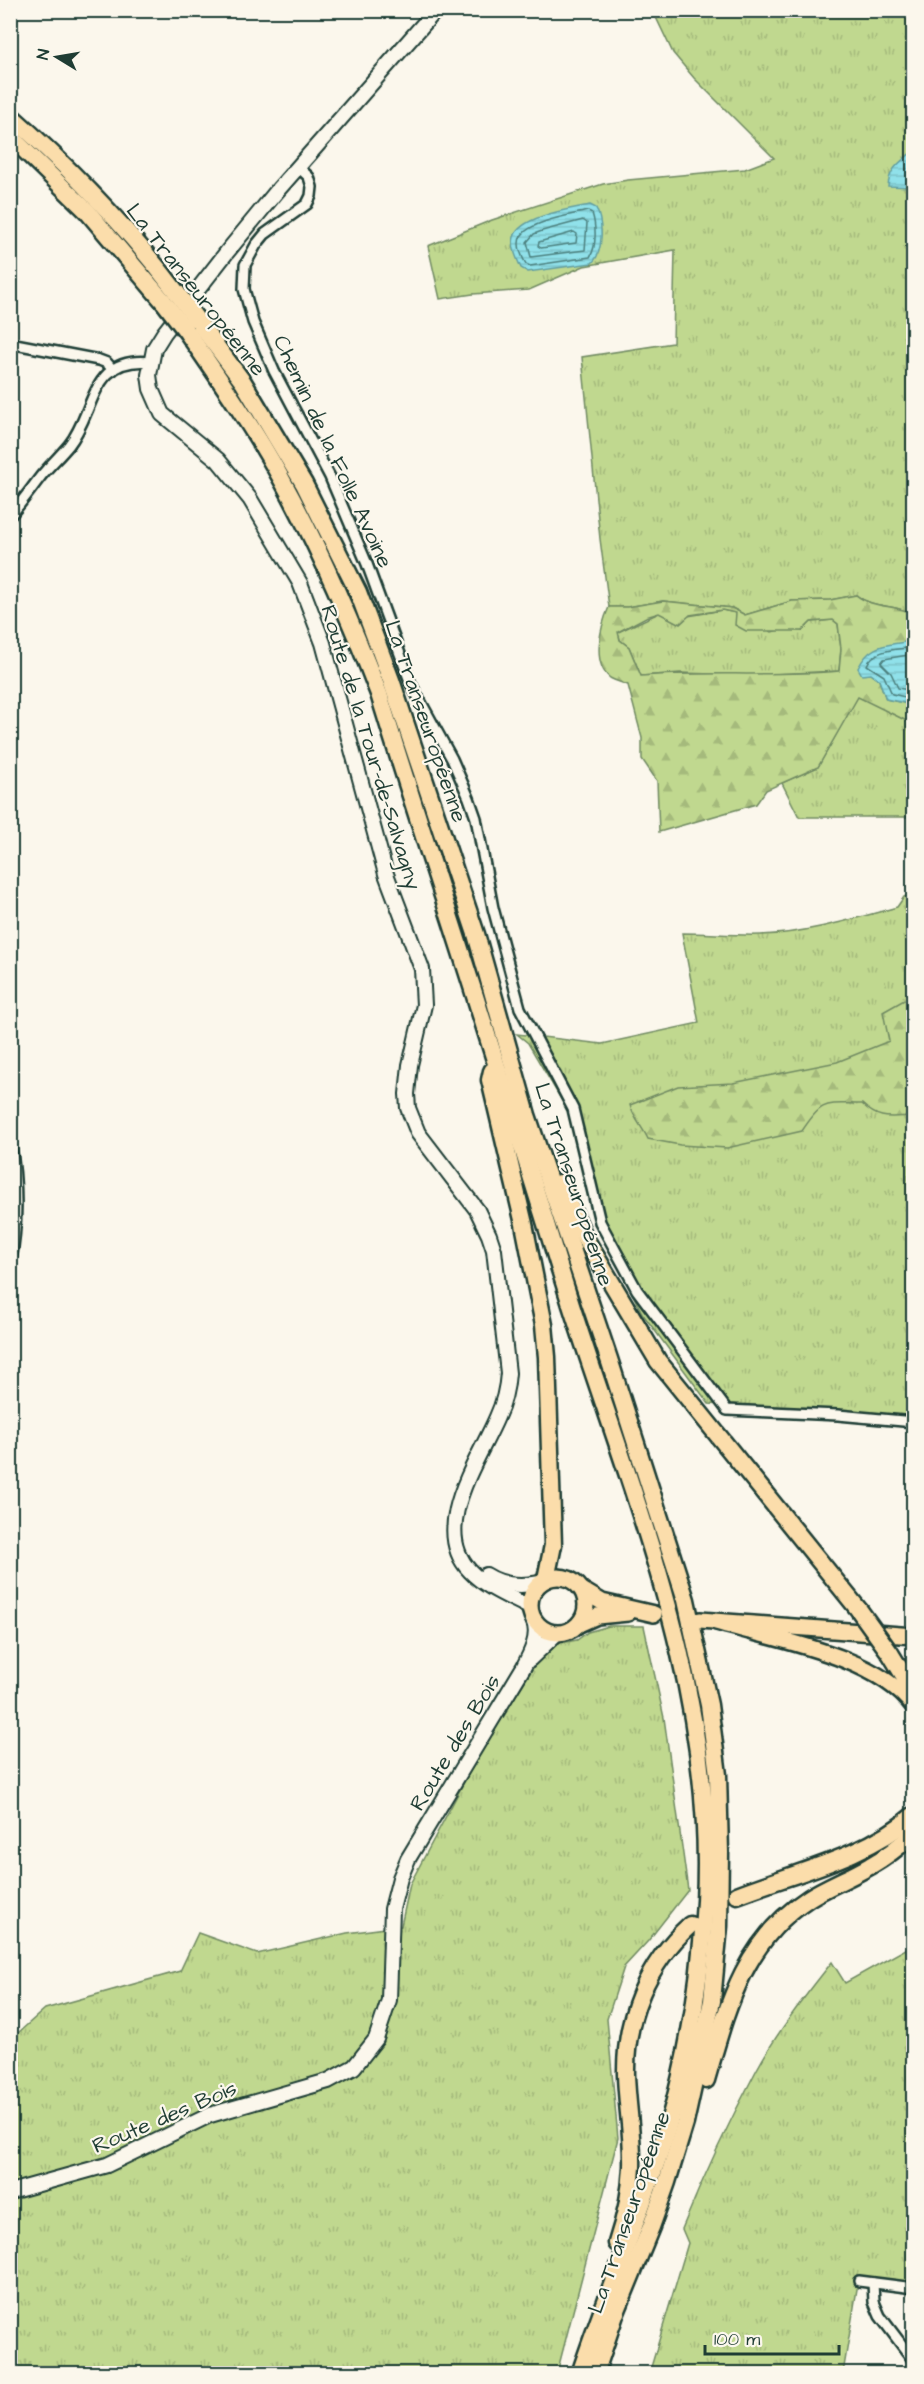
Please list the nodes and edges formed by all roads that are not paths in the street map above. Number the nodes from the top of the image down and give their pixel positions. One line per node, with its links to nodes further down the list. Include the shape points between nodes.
1 (436, 10): 4 (street, Route de la Tour-de-Salvagny)
2 (10, 115): 5 (highway, La Transeuropéenne, via 119,221)
3 (10, 136): 5 (highway, La Transeuropéenne)
4 (298, 167): 8 (street, Route de la Tour-de-Salvagny, via 164,333); 15 (street, Chemin de la Folle Avoine, via 309,177 311,196 307,204 265,234 249,258 243,277 249,310 264,351 330,477 411,684 470,798 493,908 520,1008 573,1109 600,1222 637,1290 727,1410)
5 (170, 297): 6 (highway, La Transeuropéenne, bridge)
6 (192, 325): 11 (highway, La Transeuropéenne, via 304,521 358,639); 12 (highway, La Transeuropéenne, via 237,374 271,426 358,592 476,934)
7 (10, 343): 9 (street, via 99,360)
8 (150, 362): 9 (street, via 128,361); 16 (street, Route de la Tour-de-Salvagny, via 150,389 162,414 218,460 244,491 300,583 323,643 386,874 422,969 424,1005 410,1065 408,1108 418,1133 477,1210 489,1235 508,1373 498,1416 458,1502 454,1520)
9 (112, 370): 10 (street, via 99,384 70,444)
10 (10, 516)
11 (494, 1054): 17 (highway, via 490,1080 524,1224 547,1357 553,1545); 35 (highway, La Transeuropéenne, via 676,1633 692,1703 701,1772 705,1897 693,2014 669,2121)
12 (527, 1115): 24 (highway, bridge, via 542,1137 585,1238 658,1361 858,1610); 30 (highway, La Transeuropéenne, via 683,1589 709,1705 718,1775 719,1926 712,2001)
13 (10, 1141): 14 (street, via 17,1205)
14 (10, 1266)
15 (914, 1422)
16 (456, 1539): 17 (street, via 475,1566 492,1579 523,1587); 19 (street, Route de la Tour-de-Salvagny, via 458,1552 471,1572)
17 (542, 1581): 18 (main road, via 554,1576 570,1579); 19 (main road, via 530,1598)
18 (582, 1590): 20 (main road, via 586,1608); 20 (main road, via 602,1602 647,1613 597,1616)
19 (531, 1614): 21 (main road, via 546,1631); 23 (street, Route des Bois, via 535,1638)
20 (579, 1624): 21 (main road)
21 (557, 1634): 23 (street, Route des Bois)
22 (914, 1636): 25 (main road, via 708,1621 789,1641 872,1672)
23 (523, 1668): 31 (street, Route des Bois, via 399,1878 392,1909 389,2000 376,2039 354,2067 328,2081 210,2115 107,2164)
24 (914, 1692)
25 (914, 1707)
26 (914, 1815): 28 (highway, via 872,1843 840,1858)
27 (914, 1833): 30 (highway, via 870,1866 810,1898 780,1921 756,1948 732,1996 699,2103)
28 (737, 1895)
29 (690, 1925): 35 (highway, via 649,1974 630,2025 626,2075 632,2168 622,2227 603,2286)
30 (685, 2123): 38 (highway, La Transeuropéenne, via 651,2228)
31 (10, 2192)
32 (859, 2281): 33 (street)
33 (873, 2283): 34 (street); 36 (street, via 880,2316)
34 (914, 2288)
35 (601, 2310): 37 (highway, La Transeuropéenne)
36 (914, 2361)
37 (580, 2373)
38 (595, 2373)

